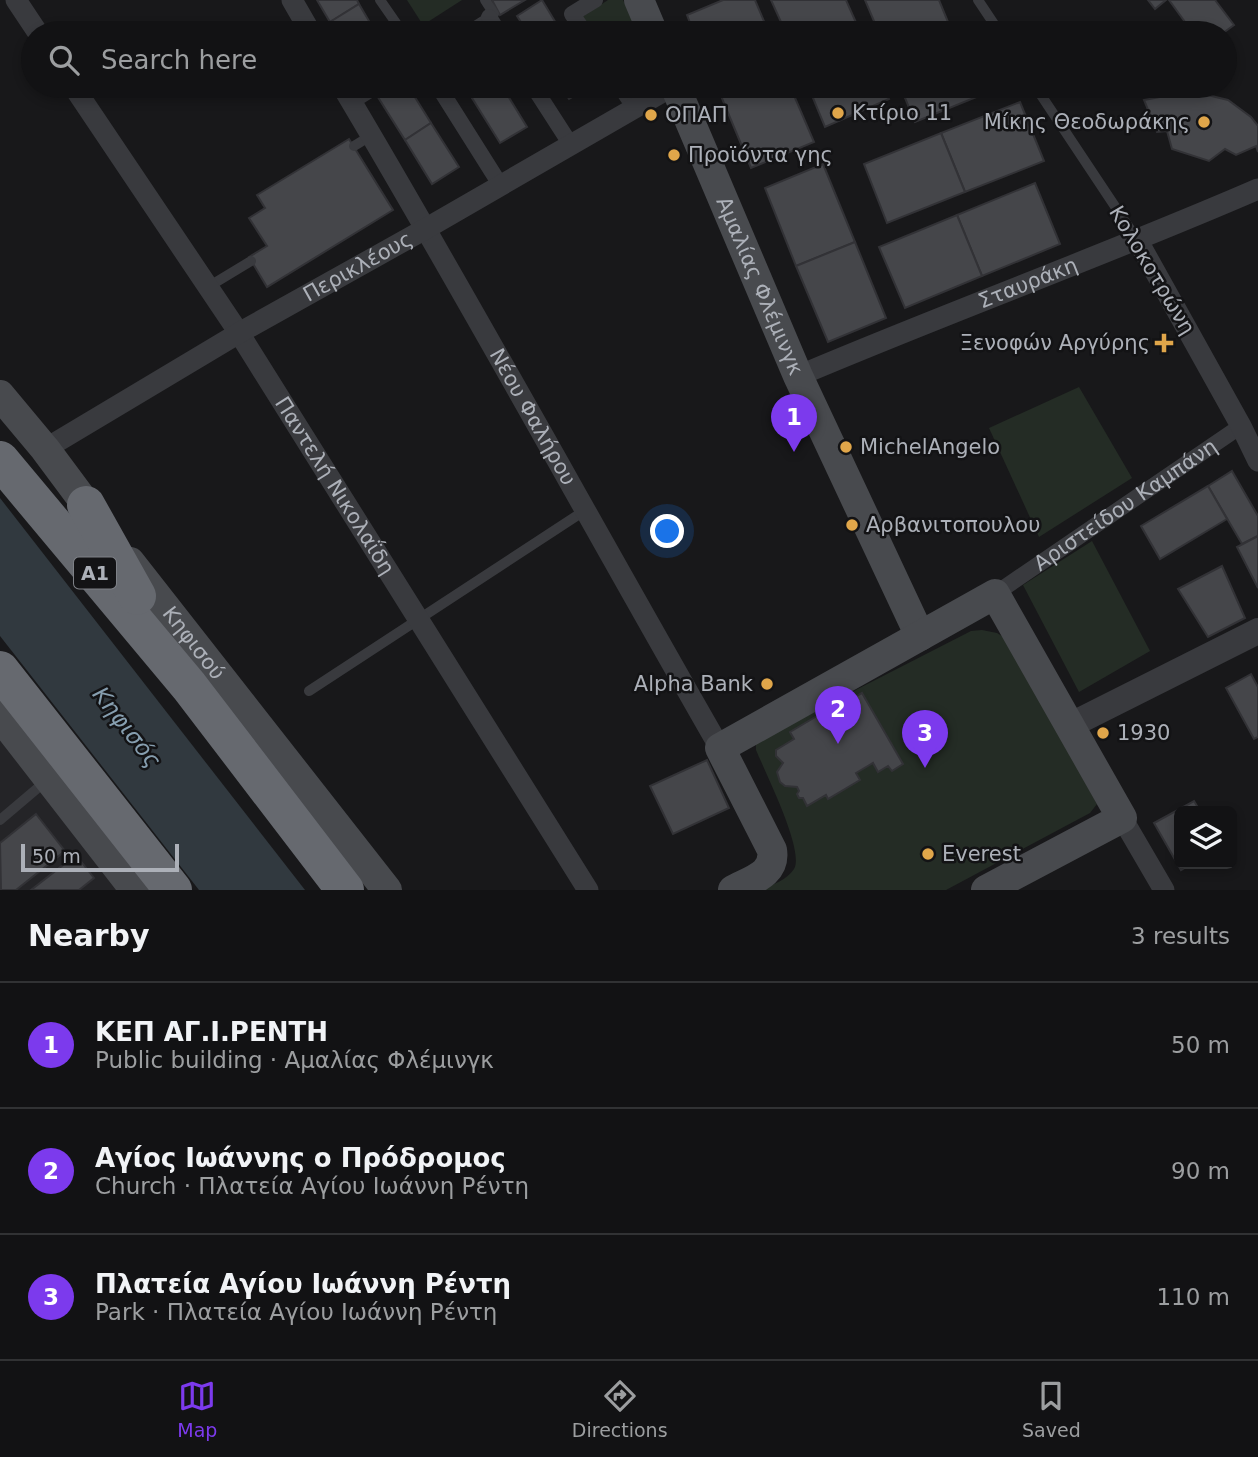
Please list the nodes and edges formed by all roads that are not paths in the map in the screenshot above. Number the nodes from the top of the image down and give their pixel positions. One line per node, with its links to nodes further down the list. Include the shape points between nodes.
1 (16, 0): 8 (street)
2 (292, 0): 9 (street)
3 (380, 0): 10 (lane)
4 (485, 0): 7 (lane, via 494,14)
5 (595, 0): 13 (street, via 572,14)
6 (978, 0): 14 (lane)
7 (489, 18): 11 (lane); 12 (street)
8 (30, 21)
9 (304, 21)
10 (395, 21)
11 (484, 21)
12 (491, 21)
13 (577, 21)
14 (992, 21)
15 (81, 98): 32 (street, Παντελή Νικολαΐδη)
16 (349, 98): 24 (street, Νέου Φαλήρου)
17 (363, 98): 24 (lane)
18 (446, 98): 27 (street)
19 (541, 98): 26 (street)
20 (628, 98): 25 (street)
21 (653, 98): 25 (street, Περικλέους)
22 (679, 98): 34 (main road, Αμαλίας Φλέμινγκ)
23 (1043, 98): 30 (lane, Κολοκοτρώνη)
24 (353, 104): 29 (street, Νέου Φαλήρου, via 363,141)
25 (635, 108): 26 (street, Περικλέους)
26 (571, 145): 27 (street, Περικλέους)
27 (502, 186): 29 (street, Περικλέους)
28 (1258, 189): 30 (street, Σταυράκη)
29 (428, 228): 33 (street, Περικλέους); 41 (street, Νέου Φαλήρου)
30 (1138, 241): 34 (street, Σταυράκη); 36 (street, Κολοκοτρώνη)
31 (251, 261): 32 (lane)
32 (208, 288): 33 (street, Παντελή Νικολαΐδη)
33 (239, 333): 37 (street, Περικλέους); 43 (street, Παντελή Νικολαΐδη)
34 (798, 376): 44 (main road, Αμαλίας Φλέμινγκ)
35 (0, 395): 37 (main road, Κηφισού)
36 (1250, 422): 39 (street, Κολοκοτρώνη); 42 (street, Αριστείδου Καμπάνη)
37 (45, 449): 40 (main road, Κηφισού)
38 (0, 460): 47 (highway, Α1)
39 (1258, 461)
40 (86, 505): 47 (highway); 58 (main road, Κηφισού)
41 (584, 511): 43 (lane); 51 (street, Νέου Φαλήρου)
42 (995, 594): 44 (main road); 50 (main road)
43 (417, 620): 48 (lane); 59 (street, Παντελή Νικολαΐδη)
44 (920, 636): 51 (main road)
45 (1255, 639): 50 (street)
46 (0, 670): 56 (highway)
47 (189, 686): 57 (highway, Α1)
48 (309, 691)
49 (0, 716): 52 (main road)
50 (1069, 726): 53 (main road)
51 (720, 748): 60 (main road, via 773,858 765,873)
52 (48, 779): 54 (lane); 55 (main road)
53 (1122, 818): 61 (main road); 62 (street)
54 (0, 820)
55 (135, 890)
56 (173, 890)
57 (345, 890)
58 (387, 890)
59 (588, 890)
60 (733, 890)
61 (987, 890)
62 (1164, 890)

